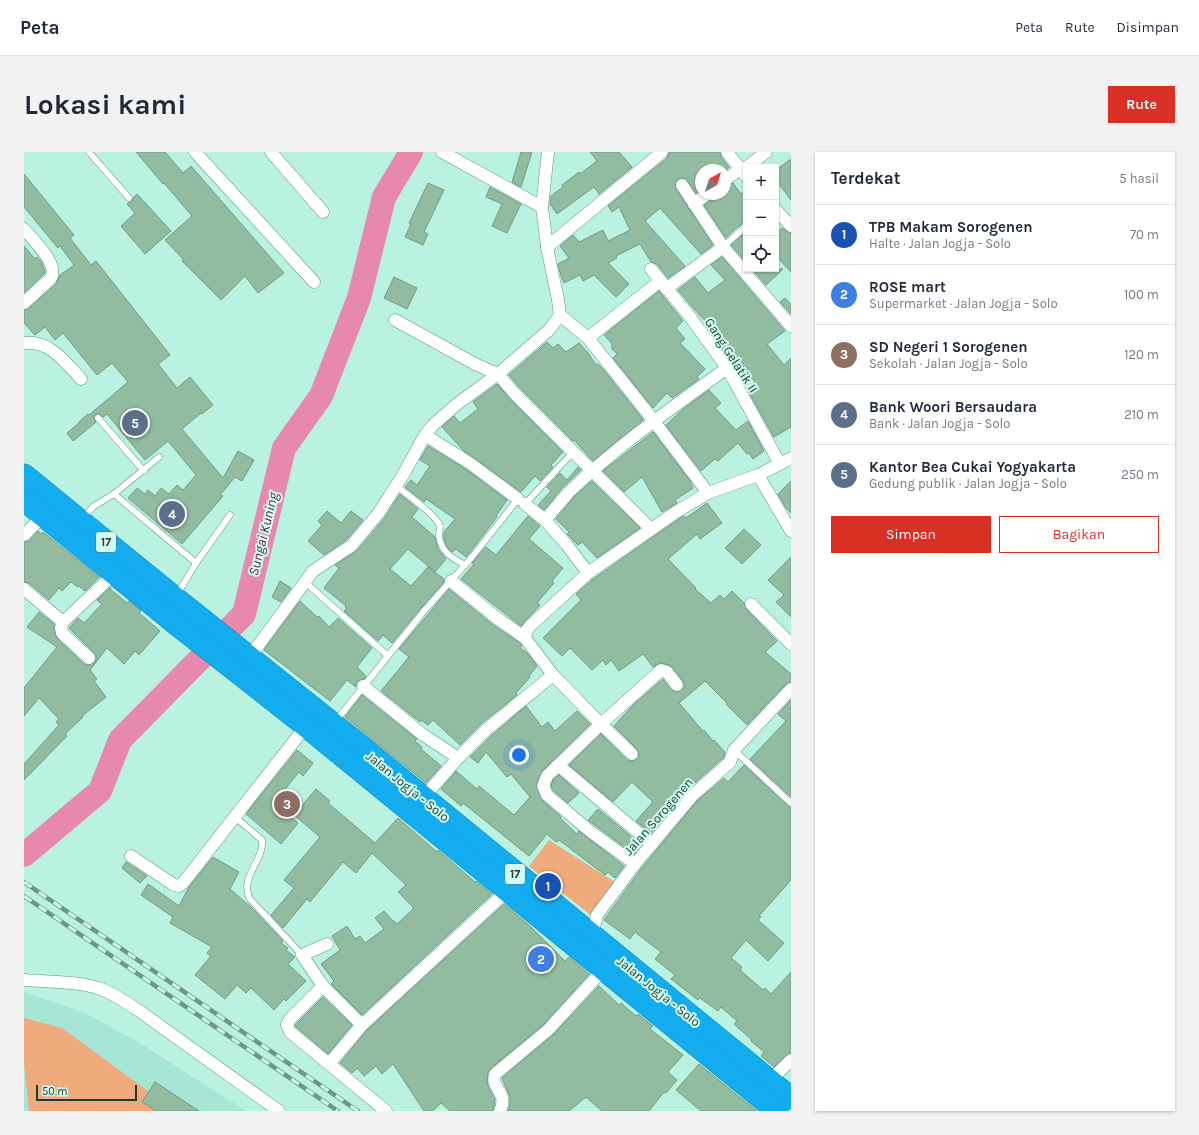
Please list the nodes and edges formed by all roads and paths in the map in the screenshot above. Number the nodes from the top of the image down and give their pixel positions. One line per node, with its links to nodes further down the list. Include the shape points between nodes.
1 (89, 152): 14 (lane)
2 (195, 152): 26 (street)
3 (271, 152): 18 (street)
4 (442, 152): 17 (street)
5 (548, 152): 17 (street)
6 (662, 152): 23 (street)
7 (727, 152): 10 (street)
8 (766, 152): 9 (street)
9 (751, 164)
10 (743, 169)
11 (743, 171): 12 (street)
12 (731, 177)
13 (682, 185): 16 (street)
14 (129, 198)
15 (699, 200): 16 (street)
16 (694, 204): 24 (street)
17 (542, 207): 23 (street)
18 (323, 212)
19 (779, 213): 20 (street)
20 (791, 226)
21 (24, 229): 28 (street, via 48,257 53,267 51,278)
22 (743, 229): 24 (lane)
23 (547, 247): 29 (street)
24 (723, 247): 27 (street); 31 (street)
25 (651, 269): 27 (street, Gang Gelatik II)
26 (314, 282)
27 (663, 285): 32 (street); 34 (street, Gang Gelatik II, via 691,318)
28 (24, 303)
29 (560, 315): 32 (street); 35 (street, via 549,330)
30 (395, 320): 35 (street)
31 (791, 326)
32 (588, 338): 38 (street)
33 (24, 343): 36 (street, via 41,344 53,350)
34 (727, 368): 38 (street); 42 (street, Gang Gelatik II)
35 (498, 374): 39 (street, via 442,416); 40 (street)
36 (81, 379)
37 (98, 418): 44 (lane)
38 (654, 421): 43 (street); 48 (street)
39 (425, 435): 47 (street); 51 (street, via 471,464)
40 (574, 451): 43 (street); 51 (lane)
41 (159, 457): 44 (lane)
42 (786, 461): 46 (street)
43 (593, 470): 54 (street, via 568,493); 56 (street)
44 (144, 471): 49 (lane)
45 (24, 475): 55 (highway, Jalan Jogja - Solo / 17)
46 (758, 475): 48 (street); 57 (street)
47 (396, 486): 60 (lane, via 432,515 439,524 439,538 445,552); 64 (street, via 378,514 351,546 313,571)
48 (708, 492): 56 (street)
49 (114, 494): 55 (lane, via 94,506); 59 (lane)
50 (24, 500): 53 (highway, Jalan Jogja - Solo / 17)
51 (521, 502): 54 (street); 60 (lane)
52 (230, 515): 59 (lane)
53 (43, 516): 58 (street); 61 (highway, Jalan Jogja - Solo / 17)
54 (545, 520): 62 (street)
55 (81, 521): 67 (highway, Jalan Jogja - Solo / 17)
56 (651, 529): 62 (street)
57 (791, 531)
58 (24, 535)
59 (196, 563): 67 (lane, via 182,589)
60 (465, 565): 63 (lane)
61 (115, 573): 67 (highway, Jalan Jogja - Solo / 17); 68 (street)
62 (588, 573): 69 (street, via 531,625)
63 (451, 581): 69 (street); 71 (lane)
64 (305, 582): 71 (lane); 72 (street)
65 (24, 589): 68 (street)
66 (750, 604): 70 (street)
67 (179, 610): 72 (highway, Jalan Jogja - Solo / 17)
68 (63, 622): 73 (street, via 62,633)
69 (525, 638): 74 (street)
70 (791, 644)
71 (388, 656): 76 (lane)
72 (238, 657): 78 (highway, Jalan Jogja - Solo / 17); 80 (highway, Jalan Jogja - Solo / 17)
73 (89, 658)
74 (553, 675): 79 (street); 83 (street, via 487,728)
75 (677, 685): 79 (street, via 667,672 661,670)
76 (363, 686): 78 (lane); 83 (street, via 422,734)
77 (791, 688): 81 (street, Jalan Sorogenen)
78 (332, 724): 85 (highway, Jalan Jogja - Solo / 17)
79 (601, 724): 82 (street); 84 (street)
80 (306, 726): 87 (street); 91 (highway, Jalan Jogja - Solo / 17)
81 (734, 750): 86 (lane); 88 (street, Jalan Sorogenen, via 730,762 694,795)
82 (632, 754)
83 (458, 758): 85 (street)
84 (558, 765): 88 (street); 90 (street, via 544,782 547,795)
85 (423, 798): 92 (highway, Jalan Jogja - Solo / 17)
86 (791, 803)
87 (235, 817): 89 (street, via 179,886); 94 (lane, via 262,840 261,851 246,888 250,899)
88 (652, 844): 90 (street, Jalan Sorogenen)
89 (131, 856)
90 (634, 864): 92 (street, Jalan Sorogenen, via 597,915)
91 (507, 891): 95 (highway, Jalan Jogja - Solo / 17); 98 (street)
92 (592, 936): 101 (highway, Jalan Jogja - Solo / 17)
93 (327, 944): 94 (street)
94 (302, 955): 97 (street)
95 (603, 970): 105 (street, via 548,1030 495,1074 494,1082 503,1098); 106 (highway, Jalan Jogja - Solo / 17)
96 (24, 980): 103 (street, via 84,985 117,996)
97 (323, 986): 98 (street); 100 (street, via 290,1019 287,1026 290,1032)
98 (362, 1026): 100 (street)
99 (791, 1060): 101 (street)
100 (329, 1064): 104 (street)
101 (770, 1081): 102 (highway, Jalan Jogja - Solo / 17)
102 (791, 1098)
103 (279, 1111)
104 (386, 1111)
105 (500, 1111)
106 (777, 1111)

